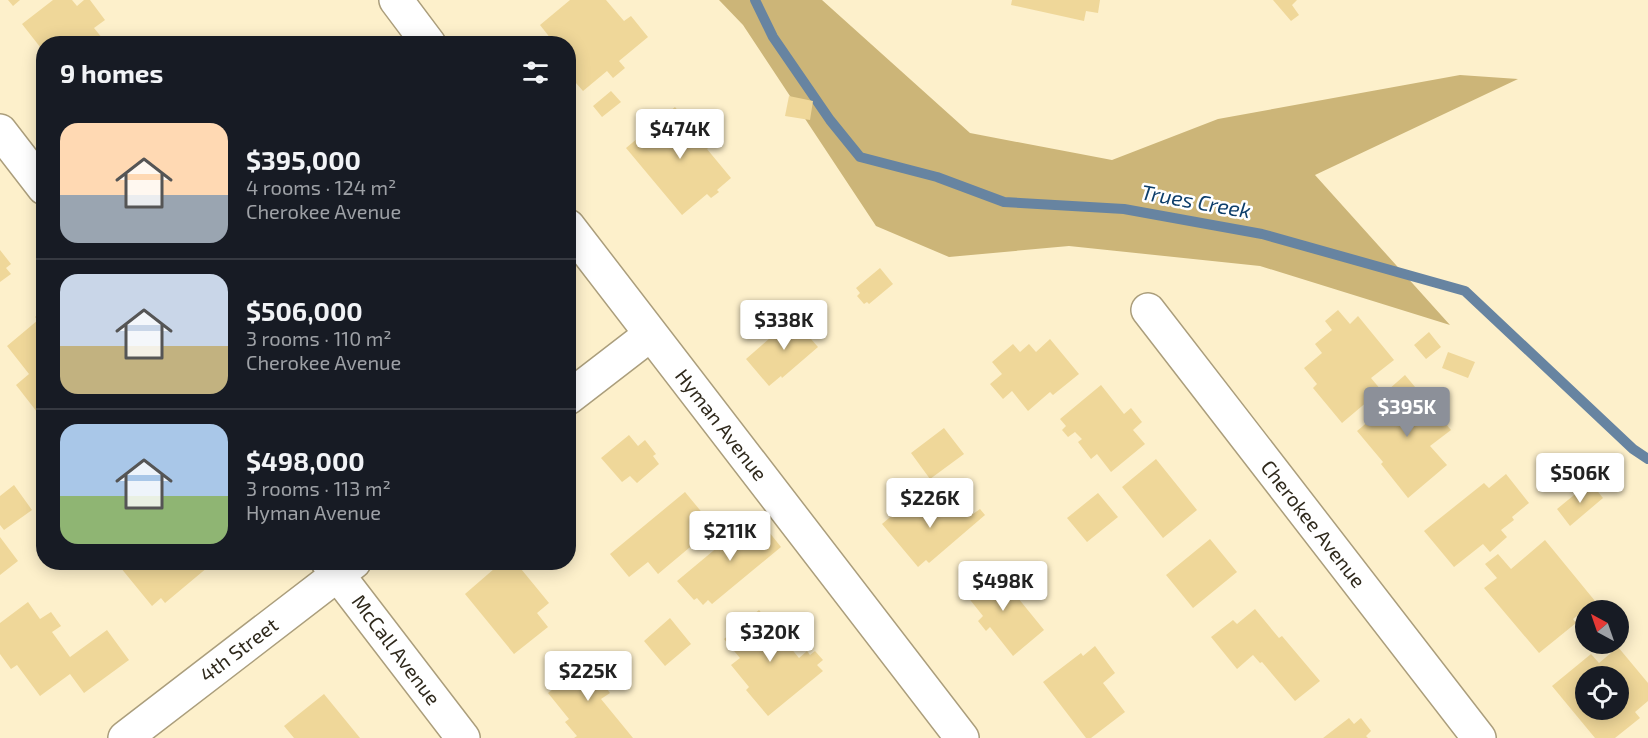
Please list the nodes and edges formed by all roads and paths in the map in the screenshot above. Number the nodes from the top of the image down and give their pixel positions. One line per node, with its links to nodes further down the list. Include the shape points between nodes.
1 (396, 0): 2 (street)
2 (423, 36)
3 (0, 130): 4 (street)
4 (36, 177)
5 (576, 236): 7 (street, Hyman Avenue)
6 (1148, 310): 14 (street, Cherokee Avenue)
7 (651, 334): 8 (street); 13 (street, Hyman Avenue)
8 (576, 392)
9 (336, 570): 11 (street, 4th Street)
10 (342, 570): 12 (street, McCall Avenue)
11 (125, 738)
12 (463, 738)
13 (962, 738)
14 (1479, 738)

